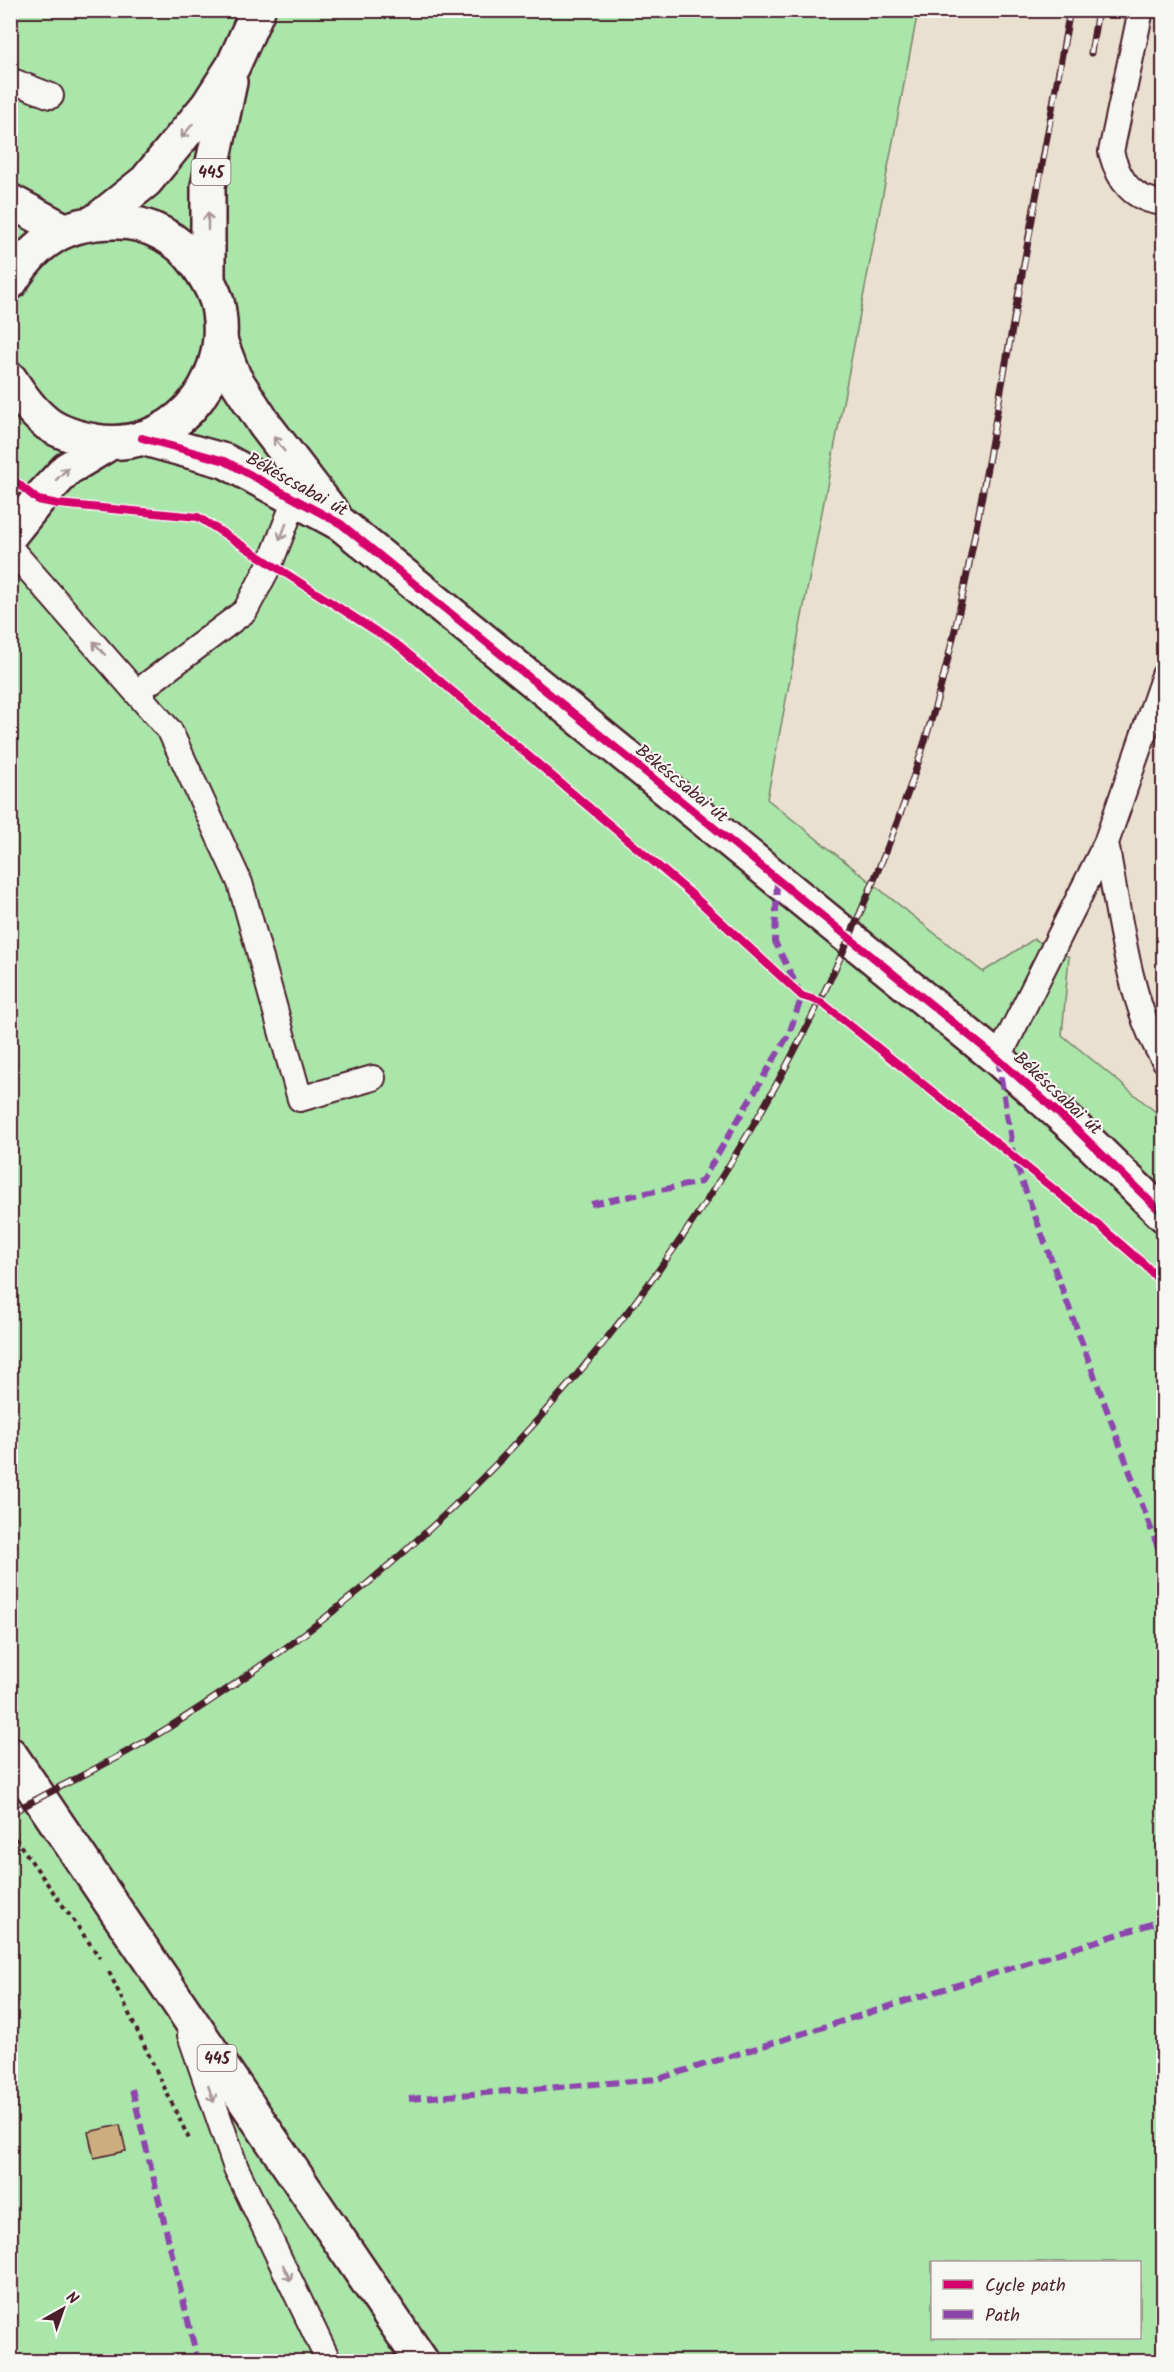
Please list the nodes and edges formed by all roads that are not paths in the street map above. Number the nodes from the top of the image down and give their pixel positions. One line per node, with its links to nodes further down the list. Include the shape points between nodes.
1 (258, 10): 3 (main road, 445)
2 (1141, 10): 7 (lane, via 1111,152 1116,169 1130,190 1149,202)
3 (233, 66): 8 (main road, 445, one-way to 8, via 208,105 146,181); 10 (main road, 445, one-way to 3, via 208,186)
4 (10, 80): 5 (lane)
5 (51, 96)
6 (10, 201): 9 (main road)
7 (1164, 203)
8 (96, 221): 9 (main road, 445); 10 (main road, 445, via 130,222 161,233 188,252)
9 (64, 230): 11 (main road, 445, via 37,248)
10 (208, 279): 12 (main road, 445, via 219,310)
11 (10, 284)
12 (221, 343): 14 (main road, 445, via 213,375 195,404 171,425); 17 (main road, Békéscsabai út, one-way to 12, via 265,425 234,377)
13 (10, 379): 15 (main road, 445, via 24,401 48,424 78,438)
14 (142, 438): 15 (main road, 445); 16 (main road, Békéscsabai út, via 225,461)
15 (110, 443): 18 (main road, 445, one-way to 15, via 67,469)
16 (295, 500): 17 (main road, Békéscsabai út); 21 (lane, one-way to 21, via 270,564 245,611)
17 (341, 524): 23 (main road, Békéscsabai út)
18 (10, 535)
19 (10, 548): 21 (lane, one-way to 19)
20 (1164, 675): 22 (lane)
21 (137, 692): 25 (lane, via 170,731 240,883 300,1099)
22 (1106, 843): 23 (lane); 24 (lane, via 1138,999)
23 (998, 1059): 26 (main road, Békéscsabai út)
24 (1164, 1060)
25 (373, 1078)
26 (1164, 1215)
27 (10, 1754): 28 (main road, 445)
28 (178, 1999): 29 (lane, one-way to 29, via 236,2168); 30 (main road, 445)
29 (329, 2361)
30 (422, 2361)

